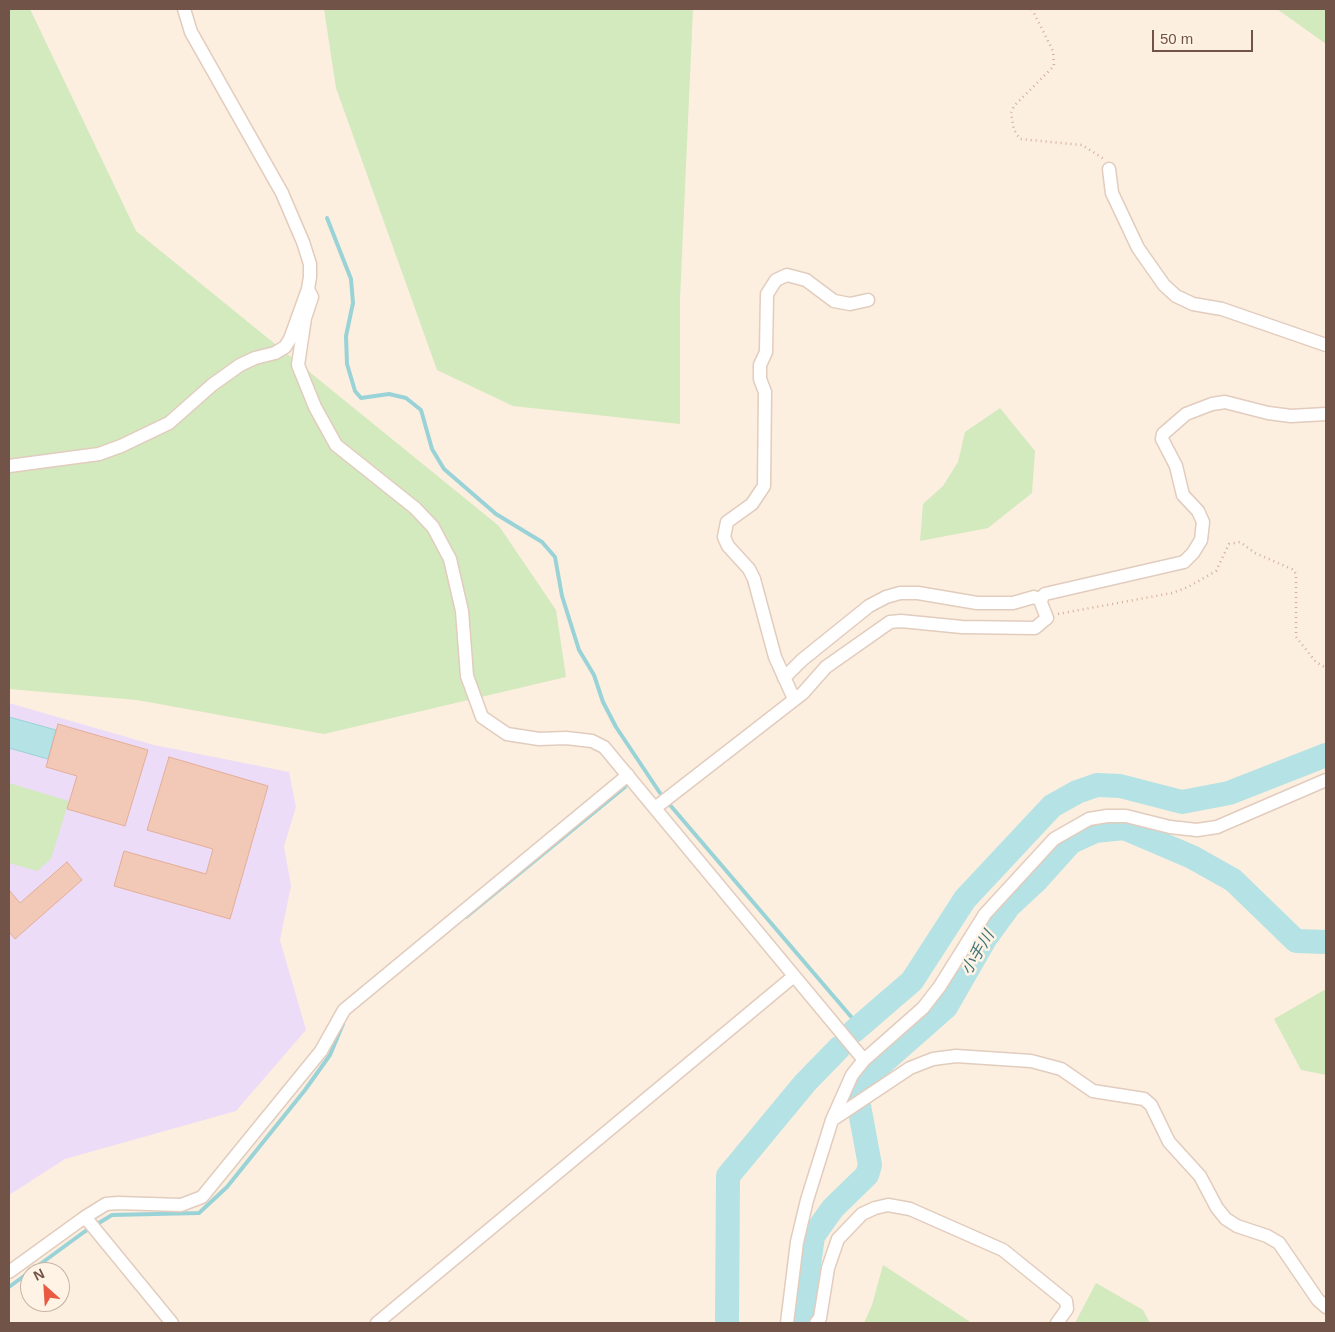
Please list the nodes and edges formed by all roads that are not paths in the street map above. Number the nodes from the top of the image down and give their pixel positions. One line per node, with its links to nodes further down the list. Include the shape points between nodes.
1 (184, 9): 3 (street, via 191,32 282,192 310,264)
2 (1109, 169): 5 (street, via 1112,193 1138,248 1164,285 1176,296)
3 (308, 289): 7 (street, via 285,347 240,365 169,423 99,454); 11 (street, via 312,297 305,318 298,364 315,407 336,445 415,508 433,527 450,559 462,611 467,676 482,717 507,734 592,741 604,746)
4 (868, 300): 9 (street, via 850,304 834,301 806,280 787,275 776,280 766,294 766,352 760,364 760,379 765,392 764,486 752,504 727,522 724,537 754,579 775,657)
5 (1326, 345)
6 (1326, 414): 8 (street, via 1291,416 1225,402 1186,414 1163,434 1162,440 1176,466 1183,495 1198,511 1203,522 1201,540 1193,553 1184,562 1051,592)
7 (9, 466)
8 (1041, 600): 9 (street, via 977,603 918,593 886,596 869,606); 10 (street, via 1047,618 1035,628 890,622 826,667 804,693)
9 (784, 678): 10 (street)
10 (794, 699): 13 (street)
11 (628, 776): 13 (street); 17 (street, via 344,1010 321,1050 202,1197 181,1205 106,1204)
12 (1326, 780): 15 (street, via 1217,827 1197,830 1170,827 1126,816 1089,819 1072,826 1054,839 985,914 923,1008)
13 (655, 808): 14 (street)
14 (794, 976): 15 (street); 21 (street)
15 (864, 1060): 16 (street, via 842,1095)
16 (832, 1120): 19 (street, via 910,1068 933,1058 956,1056 1031,1061 1061,1069 1093,1091 1144,1099 1151,1105 1169,1142 1200,1176 1226,1219 1279,1243); 22 (street, via 797,1242)
17 (89, 1223): 18 (street); 20 (street)
18 (9, 1272)
19 (1326, 1307)
20 (172, 1323)
21 (377, 1323)
22 (787, 1323)
23 (816, 1323): 24 (street, via 820,1318 828,1268 838,1239 862,1214 888,1205 910,1209 1003,1250 1066,1301 1067,1309)
24 (1057, 1323)

